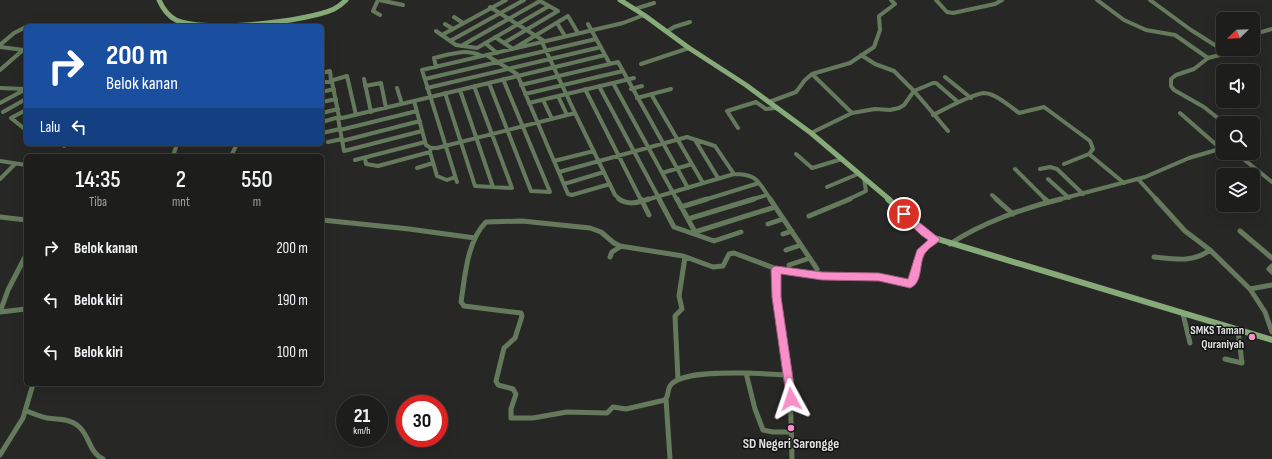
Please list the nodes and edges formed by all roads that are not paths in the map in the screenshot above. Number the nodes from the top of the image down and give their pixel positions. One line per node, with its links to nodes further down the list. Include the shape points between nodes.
1 (159, 0): 26 (street, via 166,13)
2 (346, 0): 22 (street, via 329,11)
3 (379, 0): 13 (street); 18 (street, via 373,10)
4 (506, 0): 15 (street)
5 (524, 0): 17 (street)
6 (620, 0): 16 (street)
7 (891, 0): 60 (street, via 895,4 878,16 880,30 875,45)
8 (936, 0): 9 (street, via 947,12 953,13 996,4)
9 (1002, 0)
10 (1097, 0): 63 (street, via 1124,20 1143,29 1175,35)
11 (1150, 0): 52 (street)
12 (654, 3): 16 (street)
13 (403, 5)
14 (549, 6): 21 (street, via 540,1); 30 (street); 35 (street, via 558,11)
15 (490, 7): 17 (street); 24 (street)
16 (634, 9): 19 (street)
17 (500, 13): 21 (street); 46 (street)
18 (380, 15)
19 (644, 15): 36 (street); 38 (street)
20 (454, 17): 24 (street)
21 (508, 18): 30 (street); 51 (street)
22 (282, 19): 27 (street); 28 (street)
23 (690, 22): 38 (street, via 674,26)
24 (464, 23): 34 (street)
25 (557, 23): 40 (street, via 568,16); 42 (street); 43 (street)
26 (182, 24)
27 (233, 24)
28 (283, 24)
29 (445, 24): 34 (street)
30 (517, 24): 35 (street); 44 (street)
31 (588, 24): 36 (street)
32 (24, 28): 50 (street)
33 (1272, 28): 39 (street)
34 (453, 29): 41 (street)
35 (526, 29): 42 (street); 49 (street)
36 (591, 30): 40 (street); 45 (street)
37 (436, 31): 41 (street)
38 (668, 31): 54 (street)
39 (1260, 32)
40 (578, 33): 43 (street)
41 (442, 35): 46 (street)
42 (535, 35): 47 (street); 55 (street)
43 (565, 36): 47 (street)
44 (495, 37): 48 (street); 49 (street)
45 (596, 39): 53 (street); 57 (street)
46 (450, 41): 51 (street)
47 (543, 41): 55 (street); 57 (street)
48 (485, 43): 51 (street, via 477,48); 58 (street)
49 (504, 43): 55 (street)
50 (0, 46): 56 (street)
51 (462, 46)
52 (1216, 46)
53 (601, 47): 59 (street); 64 (street)
54 (689, 48): 67 (street); 118 (street)
55 (513, 49): 58 (street)
56 (24, 50): 71 (street)
57 (545, 50): 64 (street); 65 (street)
58 (497, 52): 61 (street)
59 (605, 55): 66 (street); 69 (street)
60 (861, 55): 74 (street, via 850,63); 103 (street, via 875,64 893,70)
61 (484, 56): 65 (street); 68 (street); 68 (street, via 467,50 434,58)
62 (1218, 56): 63 (street)
63 (1208, 58): 140 (street, via 1194,70 1174,76 1171,84 1176,92 1200,104)
64 (549, 59): 69 (street); 70 (street)
65 (497, 62): 70 (street); 80 (street)
66 (610, 64): 72 (street, via 618,62); 76 (street)
67 (641, 64)
68 (436, 67): 80 (street, via 422,70)
69 (553, 67): 75 (street); 76 (street)
70 (508, 69): 75 (street); 96 (street)
71 (0, 70)
72 (623, 71): 83 (street); 88 (street)
73 (324, 72): 82 (street, via 330,71)
74 (812, 74): 118 (street, via 796,92); 135 (street)
75 (518, 76): 81 (street); 87 (street)
76 (558, 76): 87 (street); 88 (street)
77 (945, 77): 112 (street)
78 (634, 78): 83 (street)
79 (364, 79): 89 (street)
80 (425, 79): 96 (street)
81 (503, 79): 85 (street); 145 (street)
82 (331, 80): 84 (street); 98 (street); 136 (street, via 347,76)
83 (627, 80): 86 (street); 97 (street)
84 (324, 82)
85 (489, 83): 90 (street); 148 (street)
86 (613, 83): 91 (street); 165 (street)
87 (521, 85): 106 (street)
88 (562, 85): 106 (street); 107 (street)
89 (365, 86): 125 (street, via 381,83); 132 (street)
90 (474, 86): 102 (street); 153 (street)
91 (599, 86): 99 (street); 171 (street)
92 (642, 86): 97 (street)
93 (0, 88): 94 (street)
94 (24, 88)
95 (397, 88): 123 (street)
96 (428, 88): 110 (street)
97 (632, 88): 111 (street)
98 (334, 89): 104 (street); 113 (street)
99 (585, 89): 107 (street); 174 (street)
100 (671, 89): 108 (street)
101 (24, 90): 120 (street)
102 (460, 90): 105 (street); 155 (street)
103 (914, 91): 119 (street, via 935,83); 135 (street, via 904,105 896,109 875,109); 138 (street)
104 (324, 92)
105 (445, 93): 110 (street); 161 (street)
106 (525, 94): 122 (street)
107 (566, 94): 109 (street); 133 (street)
108 (651, 94): 111 (street); 157 (street)
109 (558, 96): 115 (street); 137 (street)
110 (430, 97): 116 (street); 164 (street)
111 (637, 98): 162 (street)
112 (971, 98): 119 (street); 173 (street, via 989,93 1021,114 1044,107 1090,141 1093,149)
113 (336, 99): 117 (street); 127 (street)
114 (24, 100): 121 (street)
115 (543, 100): 122 (street); 141 (street)
116 (414, 101): 123 (street); 129 (street)
117 (324, 102)
118 (769, 102): 126 (street)
119 (958, 102): 138 (street)
120 (0, 103)
121 (18, 103): 124 (street); 130 (street)
122 (529, 103): 144 (street)
123 (402, 104): 125 (street)
124 (24, 108)
125 (386, 108): 132 (street)
126 (776, 108): 147 (street, via 766,109 756,102 727,112); 154 (street)
127 (338, 109): 131 (street); 139 (street)
128 (24, 110): 146 (street, via 11,118)
129 (417, 111): 143 (street); 149 (street)
130 (3, 112)
131 (324, 112)
132 (371, 112): 136 (street)
133 (576, 113): 137 (street); 170 (street)
134 (1180, 113): 163 (street)
135 (852, 114): 154 (street)
136 (356, 115): 139 (street)
137 (567, 115): 141 (street)
138 (933, 115): 151 (street)
139 (338, 117): 142 (street); 149 (street)
140 (1216, 117)
141 (552, 118): 144 (street)
142 (324, 121)
143 (420, 121): 150 (street); 156 (street)
144 (537, 122): 145 (street); 180 (street)
145 (522, 126): 148 (street); 148 (street, via 550,192 531,191)
146 (24, 128)
147 (738, 128)
148 (507, 129): 153 (street)
149 (340, 130): 152 (street); 156 (street)
150 (422, 131): 160 (street); 166 (street)
151 (948, 131)
152 (324, 133)
153 (492, 133): 155 (street); 207 (street, via 512,188)
154 (811, 133): 176 (street)
155 (476, 138): 161 (street); 207 (street)
156 (342, 140): 159 (street); 166 (street)
157 (678, 140): 158 (street, via 687,137); 162 (street); 184 (street)
158 (695, 140): 194 (street, via 717,148); 196 (street)
159 (328, 142)
160 (425, 142): 167 (street); 175 (street)
161 (461, 142): 164 (street); 207 (street, via 475,186)
162 (663, 144): 165 (street); 188 (street)
163 (1216, 144)
164 (445, 146): 167 (street); 183 (street, via 456,180 437,176)
165 (649, 148): 171 (street); 193 (street); 210 (street)
166 (344, 150): 169 (street)
167 (430, 150): 175 (street, via 378,166 366,164); 183 (street)
168 (1216, 150): 200 (street)
169 (337, 151)
170 (594, 151): 180 (street); 181 (street)
171 (634, 152): 174 (street); 214 (street)
172 (796, 154): 176 (street, via 812,168)
173 (1089, 154): 185 (street); 204 (street)
174 (619, 156): 181 (street); 216 (street)
175 (365, 158): 177 (street)
176 (842, 159): 195 (street)
177 (355, 160)
178 (1245, 160): 201 (street)
179 (0, 161): 182 (street)
180 (554, 161): 191 (street)
181 (599, 161): 191 (street); 192 (street)
182 (15, 164): 186 (street); 197 (street)
183 (433, 164): 187 (street)
184 (692, 164): 188 (street); 202 (street)
185 (1064, 164)
186 (24, 165)
187 (417, 168)
188 (677, 169): 193 (street); 209 (street)
189 (1015, 169): 217 (street)
190 (1040, 169): 211 (street, via 1057,169)
191 (559, 172): 205 (street)
192 (604, 172): 205 (street); 206 (street)
193 (662, 173): 210 (street)
194 (734, 174): 196 (street); 203 (street, via 748,174)
195 (858, 174): 198 (street); 208 (street)
196 (718, 178): 202 (street)
197 (0, 179)
198 (864, 179): 222 (street, via 866,190 862,194); 234 (street, via 922,231)
199 (1048, 179): 215 (street)
200 (1138, 179): 204 (street); 239 (street, via 1185,231)
201 (1272, 182)
202 (703, 183): 209 (street)
203 (759, 183): 212 (street); 218 (street)
204 (1124, 183): 211 (street)
205 (564, 184): 206 (street, via 568,194 572,195)
206 (610, 184): 216 (street, via 615,195 624,202 630,204)
207 (493, 187)
208 (826, 187)
209 (688, 188): 210 (street)
210 (673, 192): 214 (street); 218 (street)
211 (1083, 194): 215 (street)
212 (767, 195): 219 (street); 224 (street)
213 (992, 195): 220 (street)
214 (658, 197): 216 (street); 231 (street, via 674,227 714,241)
215 (1069, 198): 217 (street)
216 (642, 201): 221 (street)
217 (1048, 202): 220 (street)
218 (681, 206): 224 (street)
219 (775, 207): 224 (street, via 695,232); 225 (street)
220 (1013, 214): 235 (street, via 971,230)
221 (649, 215)
222 (808, 216)
223 (0, 217): 226 (street)
224 (688, 219)
225 (783, 219): 228 (street); 229 (street)
226 (24, 220)
227 (324, 220): 233 (street)
228 (768, 224)
229 (792, 231): 232 (street); 236 (street)
230 (1240, 231): 244 (street)
231 (741, 232)
232 (783, 234)
233 (475, 238): 237 (street, via 487,221 509,221 597,230); 265 (street, via 461,302 464,306 519,312 522,316 515,338 504,348 496,381 498,385 514,389 516,394 511,406 511,418 567,412 607,413 613,407 626,409)
234 (935, 239): 235 (street); 249 (street, via 921,250 910,284 879,277 822,276)
235 (950, 244): 255 (street)
236 (801, 245): 238 (street); 243 (street)
237 (620, 247): 240 (street); 242 (street, via 612,252)
238 (786, 250)
239 (1210, 250): 241 (street, via 1194,259); 252 (street)
240 (685, 257): 249 (street, via 717,268 723,266 729,254 734,253); 263 (street, via 679,296 682,308 675,316)
241 (1154, 257)
242 (610, 258)
243 (810, 258): 246 (street); 248 (street)
244 (1272, 258)
245 (24, 259): 254 (street)
246 (789, 265)
247 (1272, 266): 250 (street, via 1269,269)
248 (817, 269)
249 (776, 270): 262 (street, via 776,297)
250 (1272, 272)
251 (1272, 285): 252 (street)
252 (1250, 289): 257 (street)
253 (24, 309): 254 (street)
254 (0, 312)
255 (1183, 314): 256 (street); 259 (street)
256 (1238, 330): 258 (street); 260 (street, via 1242,362)
257 (1272, 332)
258 (1272, 340)
259 (1190, 343)
260 (1225, 359)
261 (746, 373): 262 (street); 263 (street, via 716,372); 267 (street, via 763,430)
262 (788, 375): 267 (street, via 791,399)
263 (678, 380): 265 (street, via 670,386)
264 (32, 386): 266 (street)
265 (666, 399): 270 (street)
266 (26, 411): 268 (street); 269 (street, via 48,418 59,418 82,428 92,452)
267 (790, 432): 271 (street)
268 (0, 455)
269 (103, 459)
270 (670, 459)
271 (792, 459)

